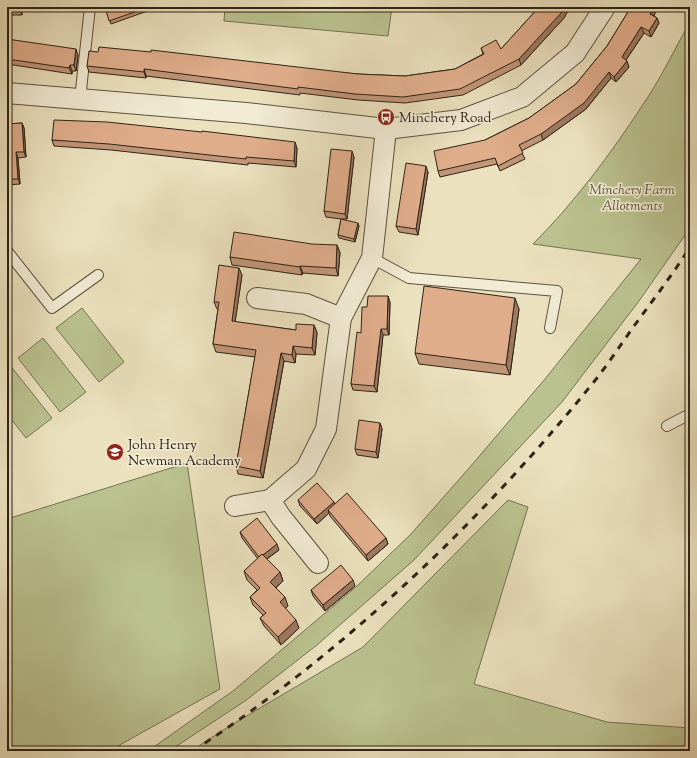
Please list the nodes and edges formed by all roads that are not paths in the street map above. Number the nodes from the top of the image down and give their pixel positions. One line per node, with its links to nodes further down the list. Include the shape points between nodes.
1 (90, 7): 4 (lane)
2 (605, 7): 5 (street, via 575,52 522,97 461,120)
3 (7, 93): 4 (street)
4 (80, 98): 5 (street)
5 (386, 129): 7 (street)
6 (7, 251): 8 (lane, via 52,308)
7 (372, 258): 10 (street); 11 (lane, via 409,278 557,291)
8 (98, 275)
9 (257, 298): 10 (street, via 306,304)
10 (341, 318): 14 (street, via 326,429 306,469)
11 (550, 328)
12 (690, 414): 13 (lane)
13 (667, 426)
14 (270, 500): 15 (street); 16 (street)
15 (235, 506)
16 (318, 563)

